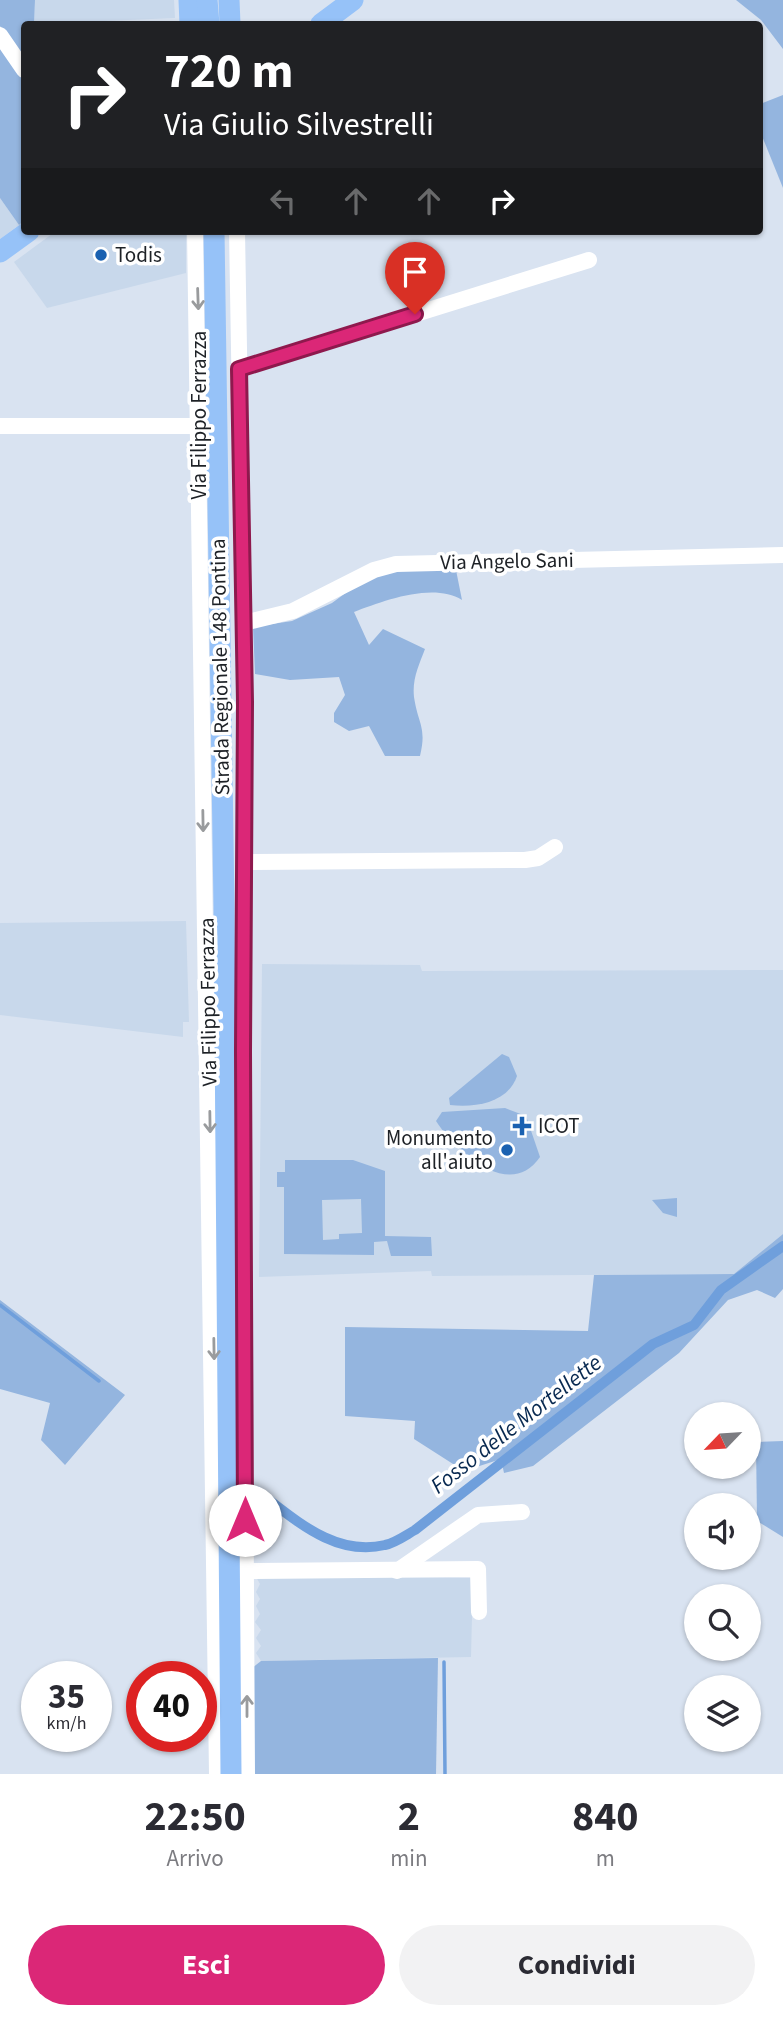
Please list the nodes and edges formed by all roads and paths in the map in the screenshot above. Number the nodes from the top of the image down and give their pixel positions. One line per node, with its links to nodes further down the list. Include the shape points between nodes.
1 (189, 0): 4 (main road)
2 (207, 0): 5 (main road)
3 (353, 0): 6 (main road)
4 (190, 21)
5 (209, 21)
6 (325, 21)
7 (0, 35): 8 (street)
8 (21, 66)
9 (23, 235): 13 (main road)
10 (195, 235): 17 (street, Via Filippo Ferrazza, one-way to 17)
11 (214, 235): 27 (main road, Strada Regionale 148 Pontina)
12 (237, 235): 15 (street)
13 (0, 252)
14 (589, 260): 15 (street)
15 (239, 369): 19 (street)
16 (0, 426): 17 (street)
17 (199, 426): 26 (street, Via Filippo Ferrazza, one-way to 26)
18 (783, 555): 19 (street, Via Angelo Sani, via 396,564 374,570 293,611)
19 (244, 623): 21 (street)
20 (555, 847): 21 (street, via 525,860)
21 (244, 862): 23 (street)
22 (522, 1513): 24 (street, via 478,1515)
23 (246, 1571): 24 (street); 28 (street, one-way to 23)
24 (397, 1571): 25 (street, via 478,1569)
25 (479, 1612)
26 (217, 1774)
27 (231, 1774)
28 (247, 1774)

